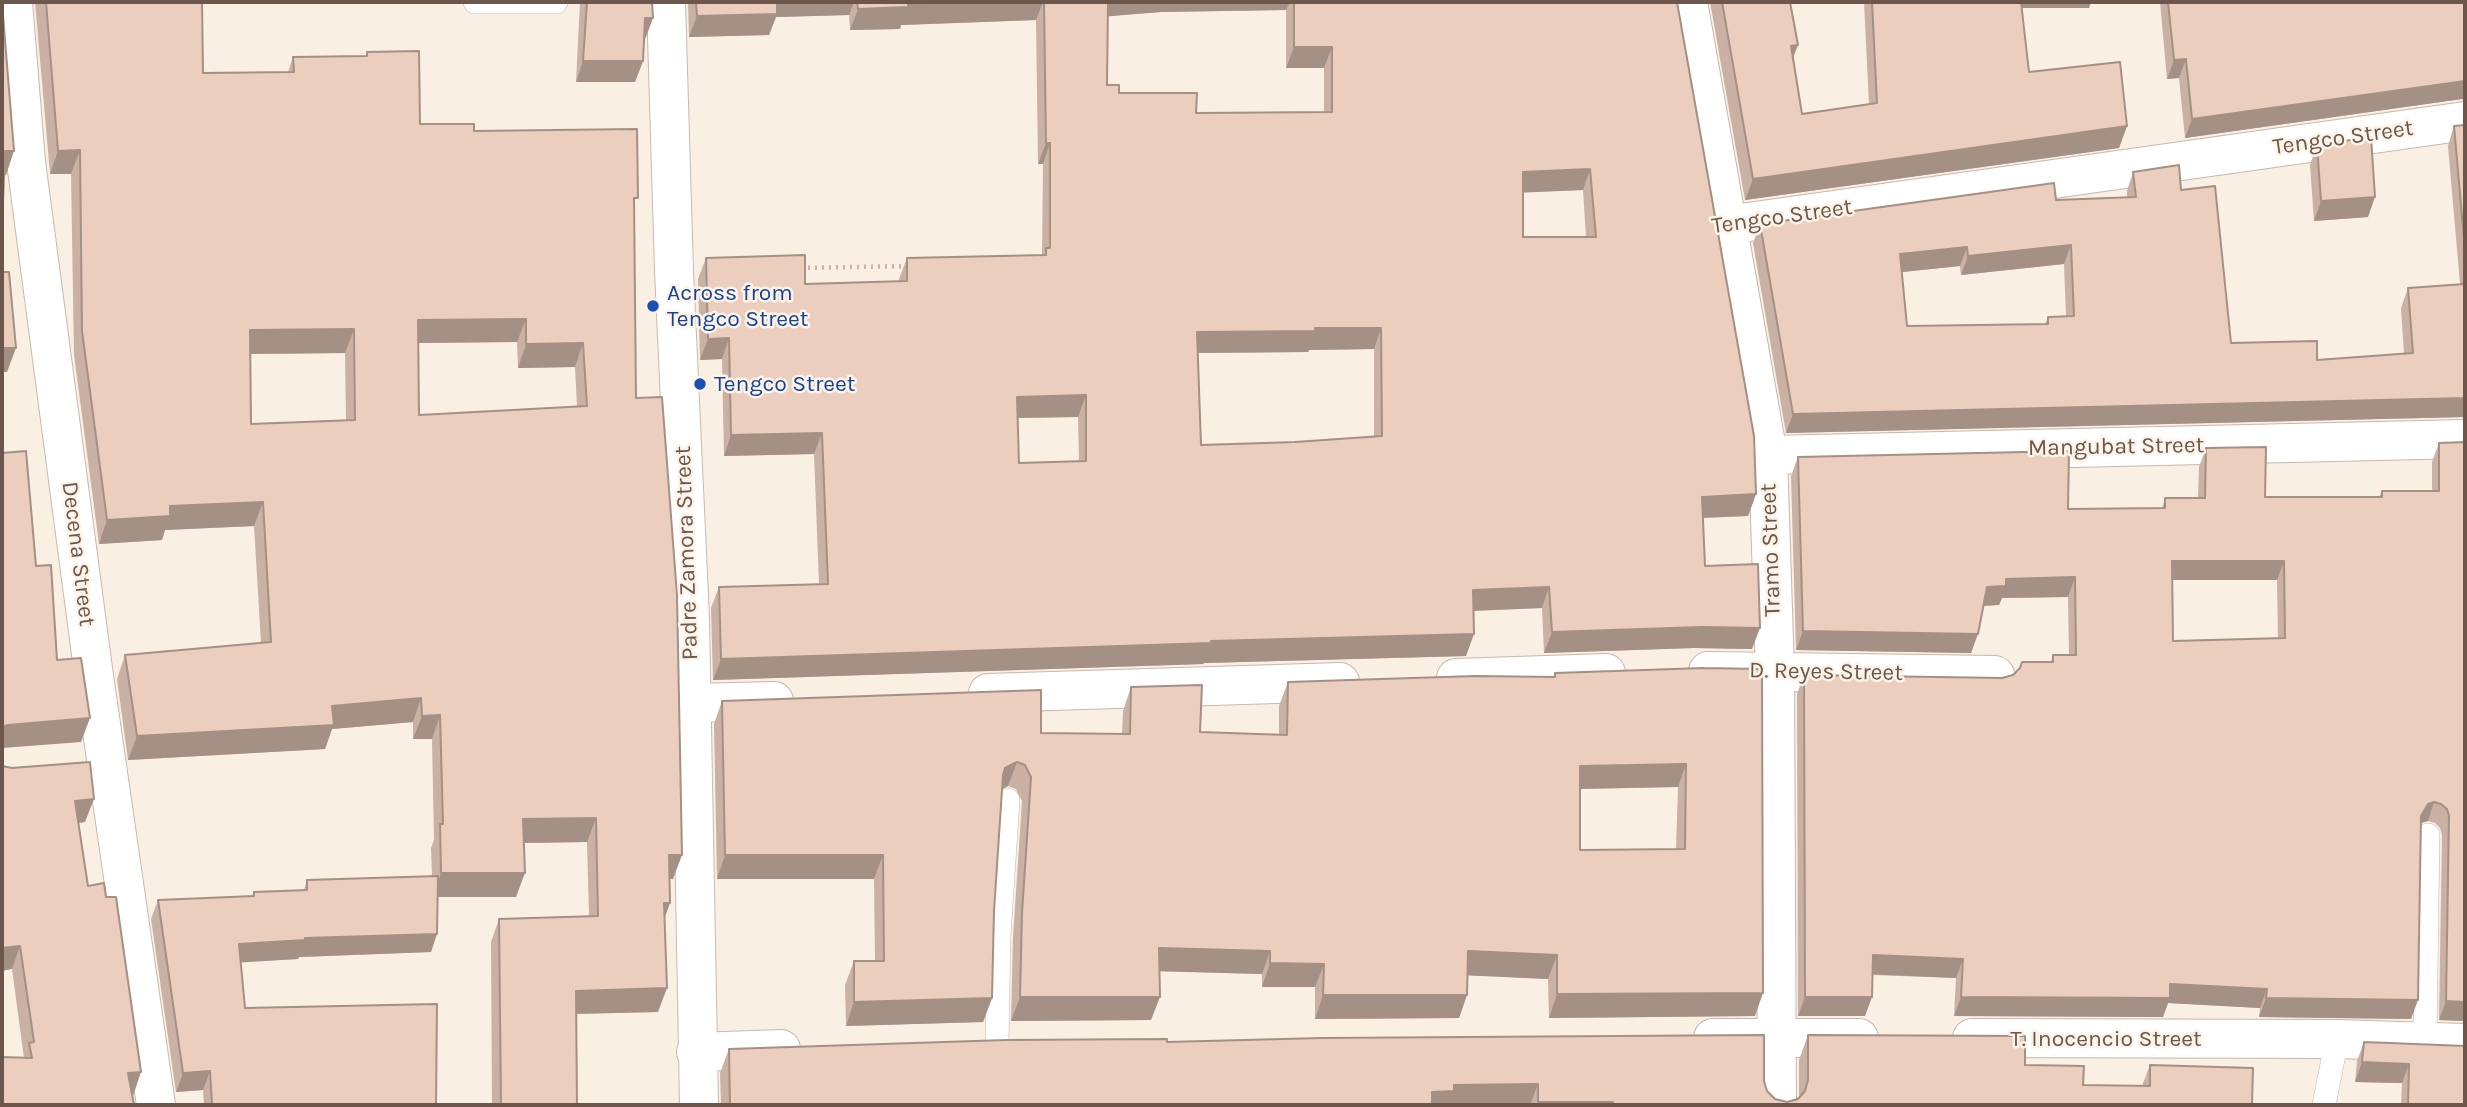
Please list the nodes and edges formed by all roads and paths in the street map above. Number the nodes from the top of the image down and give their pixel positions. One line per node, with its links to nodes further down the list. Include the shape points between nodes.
1 (13, 2): 8 (street, Decena Street)
2 (476, 2): 3 (lane)
3 (556, 2)
4 (656, 2): 5 (lane)
5 (666, 2): 22 (street, Padre Zamora Street)
6 (1688, 2): 9 (street, Tramo Street)
7 (2465, 121): 9 (street, Tengco Street)
8 (14, 163): 23 (street, Decena Street)
9 (1727, 225): 13 (street, Tramo Street)
10 (920, 265): 11 (path)
11 (797, 268)
12 (2465, 439): 13 (street, Mangubat Street)
13 (1768, 454): 16 (street, Tramo Street)
14 (1681, 671): 16 (street, D. Reyes Street)
15 (1639, 672): 18 (street)
16 (1774, 672): 17 (street, D. Reyes Street); 27 (street, Tramo Street)
17 (1995, 676)
18 (1429, 679)
19 (1373, 681): 20 (street)
20 (953, 695)
21 (813, 699): 22 (street)
22 (692, 703): 36 (street, Padre Zamora Street)
23 (106, 762): 24 (street); 37 (street, Decena Street)
24 (67, 765)
25 (1008, 800): 34 (lane)
26 (2428, 835): 32 (lane)
27 (1778, 1038): 28 (street); 30 (street); 39 (street, Tramo Street)
28 (1890, 1038)
29 (1932, 1038): 31 (street, T. Inocencio Street)
30 (1680, 1039)
31 (2337, 1039): 32 (street, T. Inocencio Street); 40 (lane)
32 (2425, 1043): 33 (street, T. Inocencio Street)
33 (2465, 1043)
34 (997, 1044)
35 (819, 1048): 36 (street)
36 (696, 1052): 38 (street, Padre Zamora Street)
37 (156, 1105)
38 (699, 1105)
39 (1777, 1105)
40 (2324, 1105)

